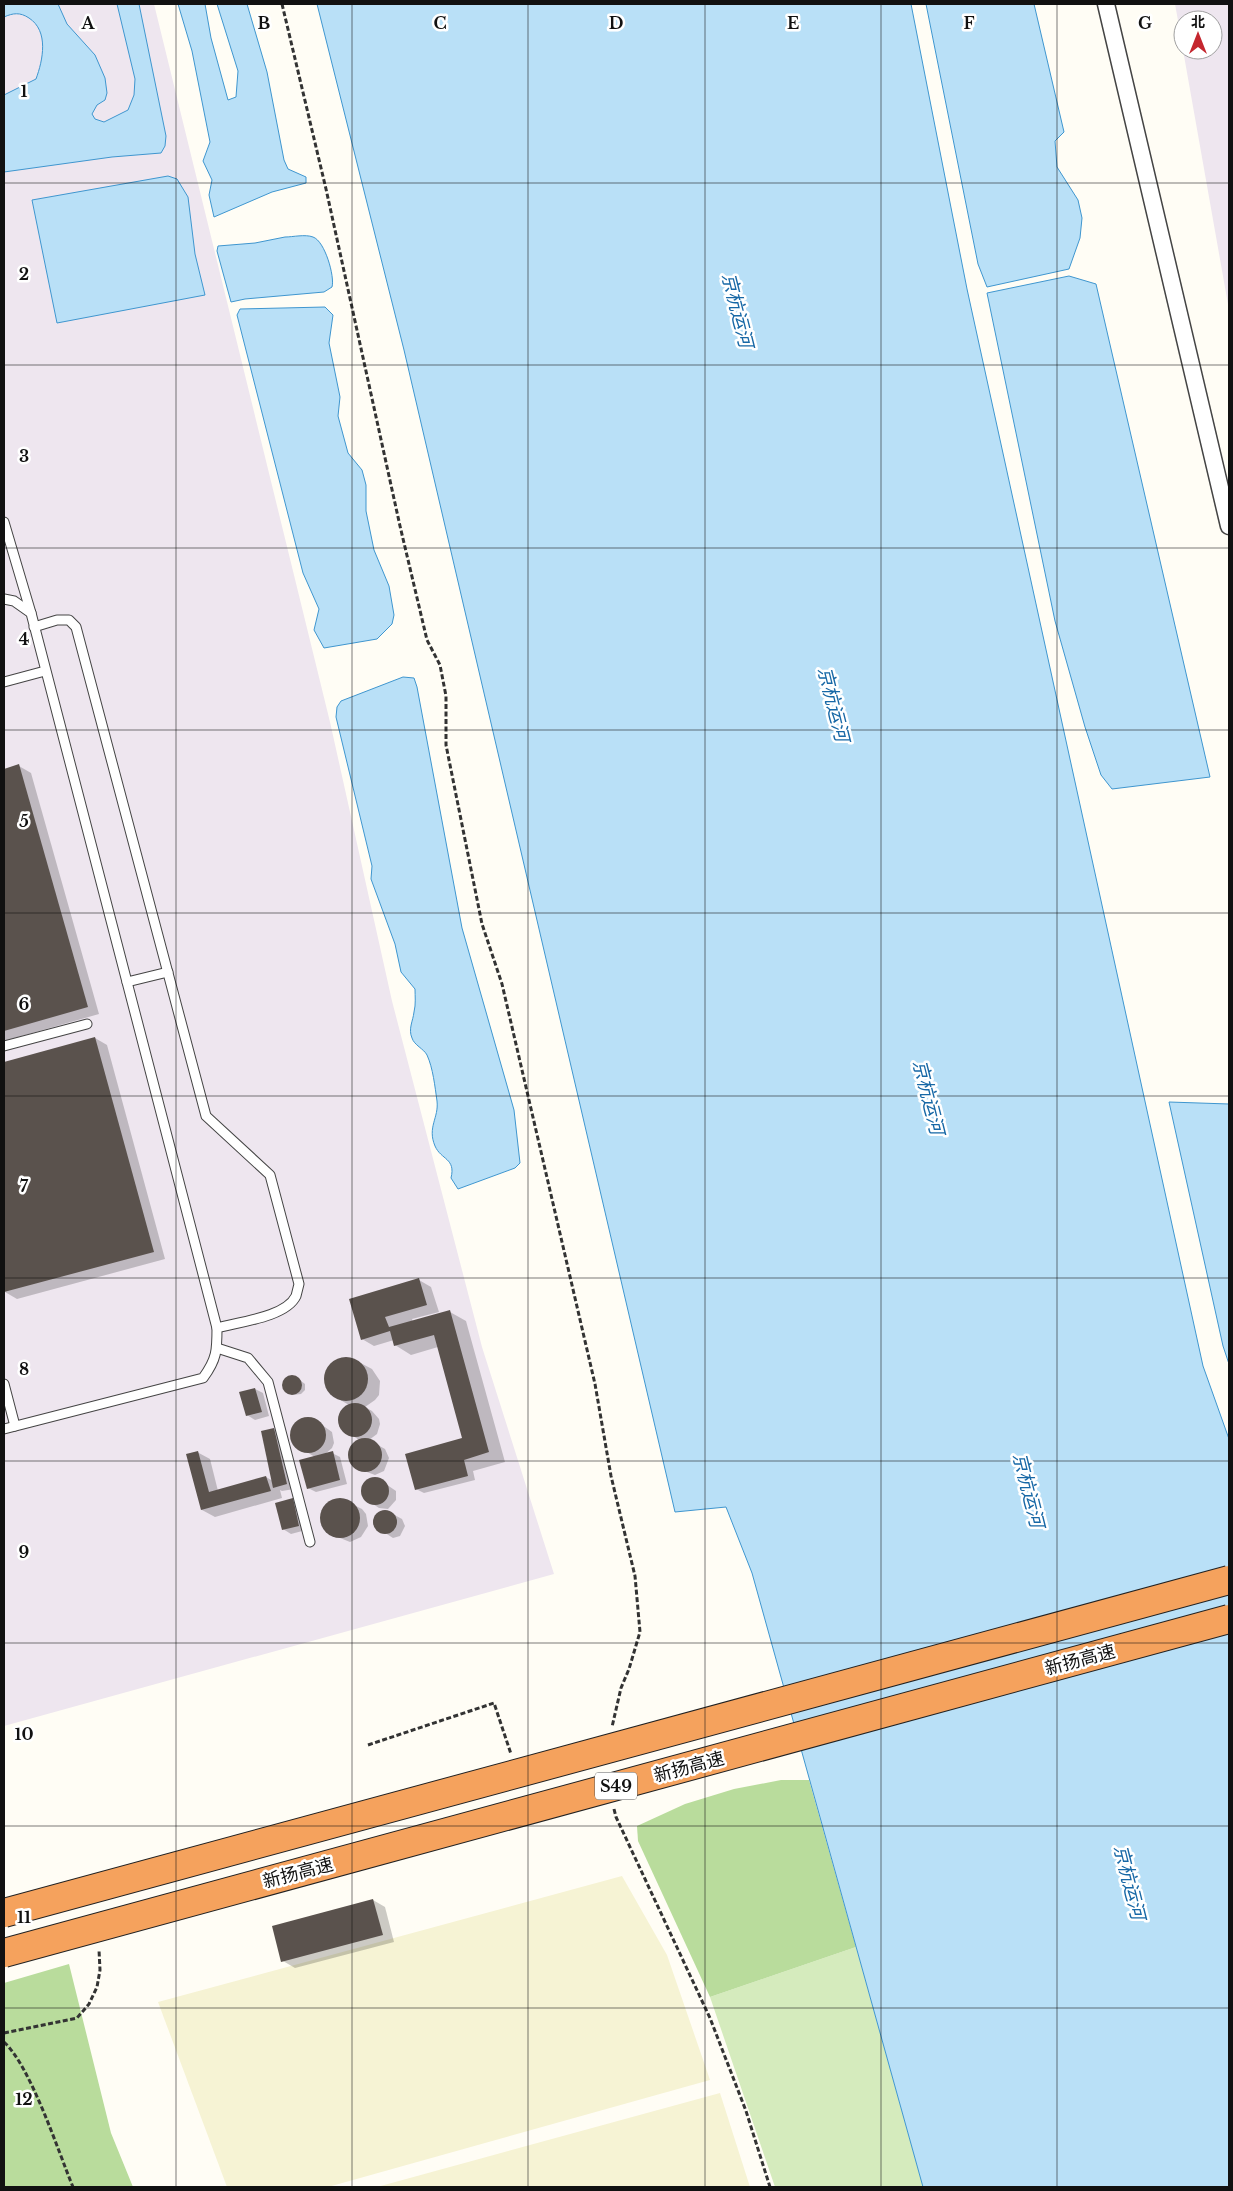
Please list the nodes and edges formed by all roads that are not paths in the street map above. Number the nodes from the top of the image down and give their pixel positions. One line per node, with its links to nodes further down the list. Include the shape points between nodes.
1 (1106, 4): 3 (street)
2 (4, 522): 5 (lane)
3 (1229, 526)
4 (4, 599): 5 (lane, via 14,600)
5 (31, 613): 6 (lane)
6 (34, 627): 7 (lane); 9 (lane, via 57,620 68,620 76,626)
7 (45, 670): 8 (lane); 10 (lane)
8 (4, 682)
9 (168, 972): 10 (lane); 13 (lane, via 206,1116 270,1175 299,1284 296,1296 287,1307 272,1315)
10 (127, 982): 13 (lane)
11 (87, 1024): 12 (lane)
12 (4, 1046)
13 (217, 1328): 14 (lane)
14 (217, 1348): 16 (lane, via 214,1362 203,1378); 18 (lane, via 248,1358 268,1382)
15 (4, 1384): 16 (lane)
16 (15, 1426): 17 (lane)
17 (4, 1429)
18 (310, 1542)
19 (1229, 1580): 21 (highway, S49, bridge)
20 (1229, 1619): 22 (highway, 新扬高速 / S49, bridge)
21 (4, 1912)
22 (4, 1953)

